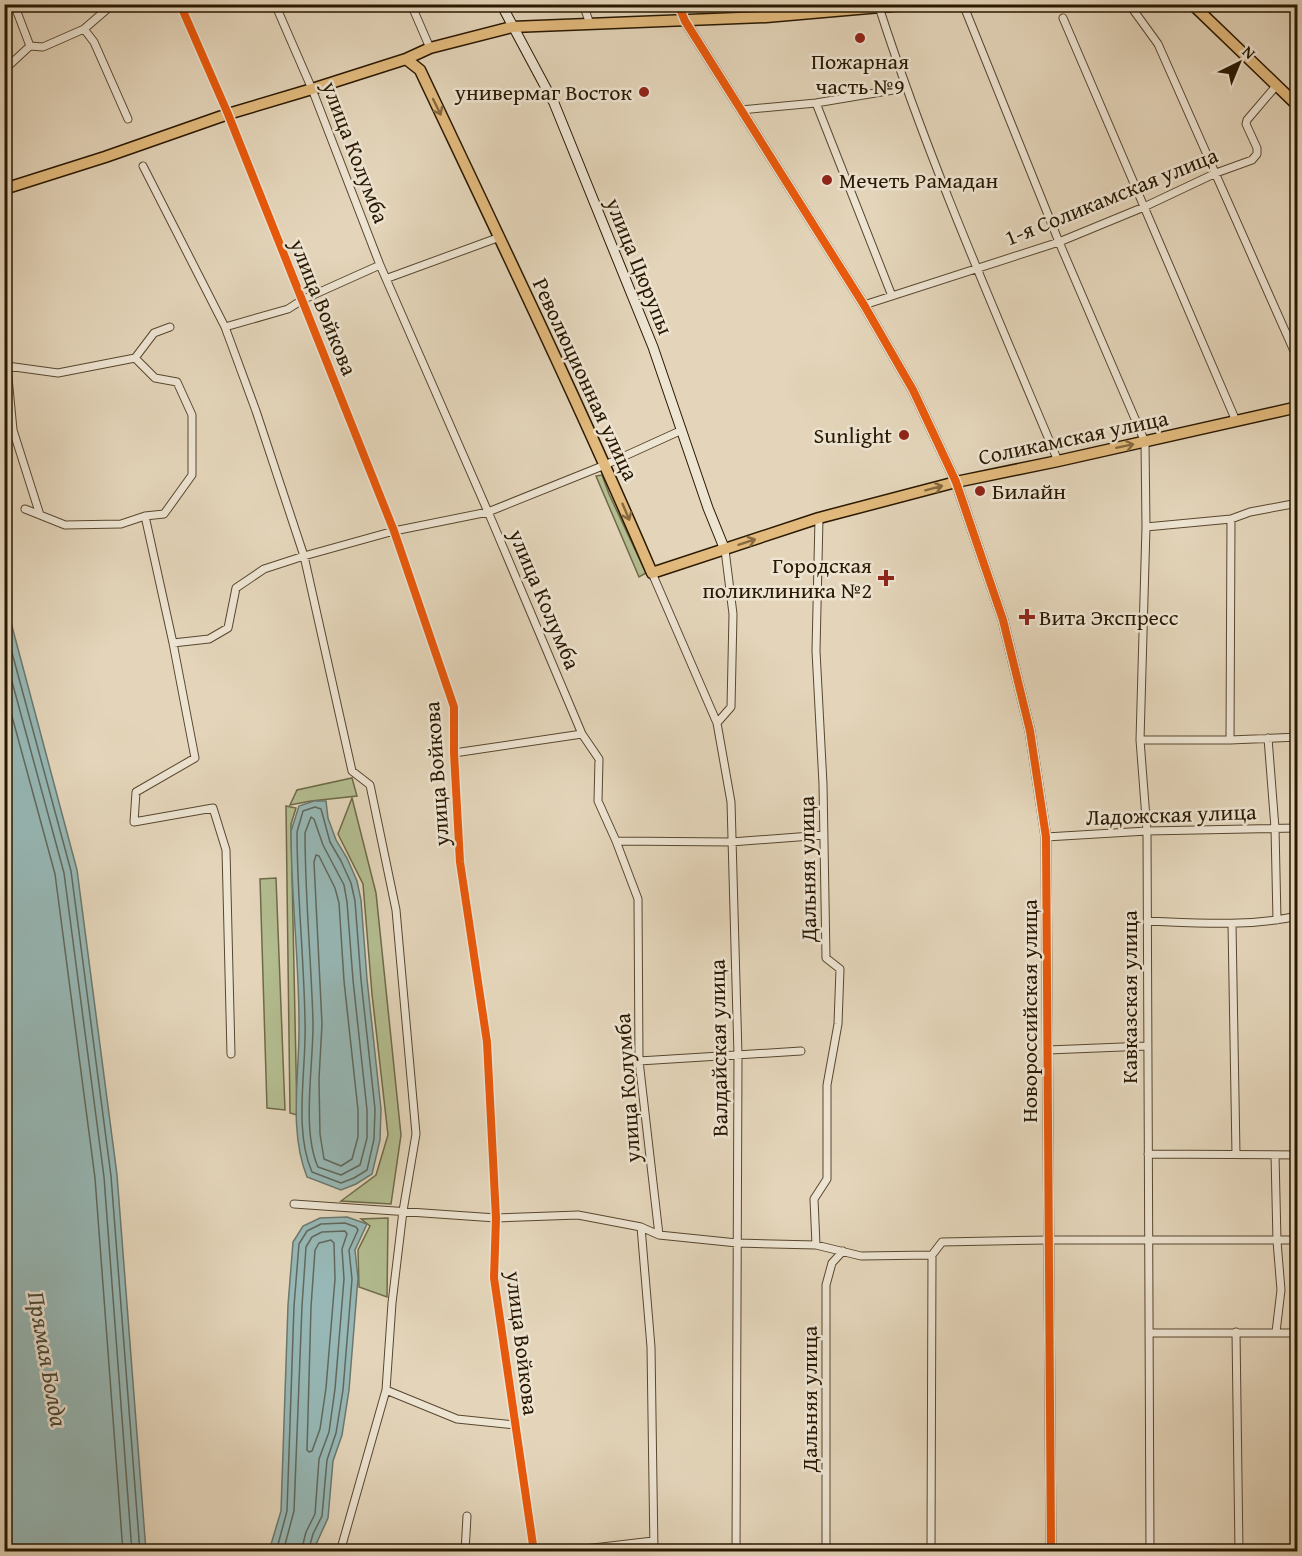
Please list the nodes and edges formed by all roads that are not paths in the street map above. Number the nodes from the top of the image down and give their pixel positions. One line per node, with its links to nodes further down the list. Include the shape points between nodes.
1 (14, 4): 21 (street)
2 (180, 4): 31 (street, улица Войкова)
3 (275, 4): 27 (street, улица Колумба)
4 (411, 4): 22 (street)
5 (501, 4): 19 (street, улица Цюрупы)
6 (583, 4): 18 (street)
7 (678, 4): 17 (street)
8 (761, 4): 15 (street)
9 (915, 4): 14 (main road)
10 (963, 4): 38 (street)
11 (1129, 4): 34 (street, via 1158,44)
12 (1192, 4): 25 (main road)
13 (111, 5): 20 (street)
14 (873, 6): 15 (main road); 26 (street)
15 (766, 17): 17 (main road)
16 (1063, 18): 36 (street)
17 (685, 21): 18 (main road); 30 (street, Новороссийская улица)
18 (590, 24): 19 (main road)
19 (512, 27): 22 (main road); 53 (street, улица Цюрупы, via 554,103 653,347)
20 (84, 29): 21 (street, via 43,47); 32 (street, via 94,42)
21 (30, 46): 24 (street)
22 (430, 48): 23 (main road)
23 (406, 59): 27 (main road); 37 (main road, Революционная улица, one-way to 37, via 420,70)
24 (4, 70)
25 (1276, 86): 29 (main road); 34 (street, 1-я Соликамская улица, via 1245,124 1257,154 1252,160)
26 (905, 88): 28 (street); 40 (street)
27 (312, 89): 31 (main road); 39 (street, улица Колумба)
28 (816, 103): 30 (street); 42 (street)
29 (1298, 106)
30 (741, 110): 44 (street, Новороссийская улица)
31 (228, 114): 35 (main road); 43 (street, улица Войкова)
32 (128, 119)
33 (143, 166): 46 (street)
34 (1216, 173): 36 (street, 1-я Соликамская улица); 49 (street)
35 (4, 189)
36 (1144, 207): 38 (street, 1-я Соликамская улица); 52 (street)
37 (500, 237): 41 (street); 56 (main road, Революционная улица)
38 (1059, 242): 40 (street, 1-я Соликамская улица); 54 (street)
39 (380, 265): 41 (street, улица Колумба); 43 (street)
40 (977, 268): 42 (street, 1-я Соликамская улица); 55 (street)
41 (388, 278): 60 (street, улица Колумба)
42 (892, 296): 44 (street, 1-я Соликамская улица)
43 (302, 300): 46 (street, via 288,309); 66 (street, улица Войкова)
44 (864, 305): 57 (street, Новороссийская улица, via 913,390)
45 (170, 327): 48 (street, via 154,333)
46 (225, 327): 68 (street)
47 (4, 335): 50 (street)
48 (135, 358): 50 (street, via 58,373); 62 (street, via 155,378 177,382 192,415 192,476 164,514)
49 (1298, 360)
50 (8, 366): 61 (street, via 13,430)
51 (1298, 407): 52 (main road, Соликамская улица)
52 (1236, 421): 54 (main road, Соликамская улица)
53 (682, 430): 56 (street); 67 (street, улица Цюрупы)
54 (1145, 442): 55 (main road, Соликамская улица, one-way to 54); 65 (street, Кавказская улица)
55 (1058, 461): 57 (main road, Соликамская улица)
56 (605, 465): 60 (street); 69 (main road, Революционная улица, one-way to 69)
57 (956, 482): 63 (main road, Соликамская улица, one-way to 57); 82 (street, Новороссийская улица, via 1002,620 1030,731)
58 (1298, 503): 64 (street)
59 (25, 509): 61 (street)
60 (488, 512): 66 (street); 72 (street, улица Колумба)
61 (40, 515): 62 (street, via 65,525 120,524)
62 (145, 516): 70 (street)
63 (819, 518): 67 (main road, Соликамская улица, one-way to 63); 81 (street, Дальняя улица, via 816,651)
64 (1231, 519): 65 (street); 76 (street)
65 (1146, 527): 75 (street, Кавказская улица)
66 (394, 531): 68 (street); 77 (street, улица Войкова, via 454,707)
67 (725, 550): 69 (main road, Соликамская улица); 71 (street, via 733,614 731,707)
68 (304, 556): 70 (street, via 264,569 236,588 228,628 209,639); 100 (street, via 352,771 370,785 396,910 416,1134)
69 (652, 573): 71 (street, Революционная улица)
70 (173, 643): 92 (street, via 195,758 136,792 134,822 213,808 226,850)
71 (717, 723): 84 (street, Валдайская улица, via 731,802)
72 (582, 734): 77 (street); 83 (street, улица Колумба, via 599,759 598,801)
73 (1298, 737): 74 (street)
74 (1268, 738): 76 (street); 78 (street)
75 (1140, 740): 76 (street); 80 (street, Кавказская улица)
76 (1230, 740)
77 (454, 753): 101 (street, улица Войкова, via 460,862 487,1042)
78 (1275, 828): 79 (street, Ладожская улица); 80 (street, Ладожская улица); 86 (street)
79 (1298, 828)
80 (1147, 831): 82 (street, Ладожская улица); 87 (street, Кавказская улица)
81 (824, 834): 84 (street); 109 (street, Дальняя улица, via 826,958 840,969 838,1024 827,1085 826,1179 814,1199)
82 (1046, 837): 90 (street, Новороссийская улица)
83 (616, 841): 84 (street); 94 (street, улица Колумба, via 638,899)
84 (731, 842): 93 (street, Валдайская улица)
85 (1298, 916): 86 (street)
86 (1277, 920): 88 (street)
87 (1147, 921): 88 (street); 89 (street, Кавказская улица)
88 (1232, 924): 96 (street)
89 (1147, 1046): 90 (street); 95 (street, Кавказская улица)
90 (1048, 1050): 104 (street, Новороссийская улица)
91 (801, 1051): 93 (street)
92 (231, 1054)
93 (738, 1055): 94 (street); 108 (street, Валдайская улица)
94 (639, 1061): 103 (street, улица Колумба)
95 (1148, 1154): 96 (street); 105 (street, Кавказская улица)
96 (1236, 1154): 97 (street)
97 (1275, 1155): 98 (street); 107 (street)
98 (1298, 1155)
99 (294, 1204): 100 (street)
100 (403, 1212): 101 (street); 116 (street)
101 (496, 1218): 102 (street, via 578,1215); 117 (street, улица Войкова, via 494,1278)
102 (641, 1227): 103 (street); 119 (street, via 651,1347)
103 (659, 1235): 108 (street)
104 (1048, 1240): 105 (street); 111 (street, via 942,1242); 128 (street, Новороссийская улица)
105 (1148, 1240): 107 (street); 115 (street, Кавказская улица)
106 (1298, 1240): 107 (street)
107 (1277, 1241): 113 (street, via 1281,1290)
108 (737, 1243): 109 (street); 125 (street, Валдайская улица)
109 (816, 1245): 110 (street)
110 (843, 1251): 111 (street, via 861,1256); 126 (street, Дальняя улица, via 832,1263 826,1285)
111 (932, 1255): 127 (street)
112 (1236, 1332): 113 (street); 115 (street); 130 (street)
113 (1276, 1332): 114 (street)
114 (1298, 1332)
115 (1149, 1333): 129 (street, Кавказская улица)
116 (386, 1390): 117 (street, via 457,1419); 120 (street)
117 (515, 1425): 122 (street, улица Войкова)
118 (467, 1516): 121 (street)
119 (653, 1541): 123 (street); 124 (street)
120 (340, 1551)
121 (465, 1551)
122 (534, 1551)
123 (559, 1551)
124 (654, 1551)
125 (736, 1551)
126 (826, 1551)
127 (931, 1551)
128 (1051, 1551)
129 (1150, 1551)
130 (1239, 1551)

